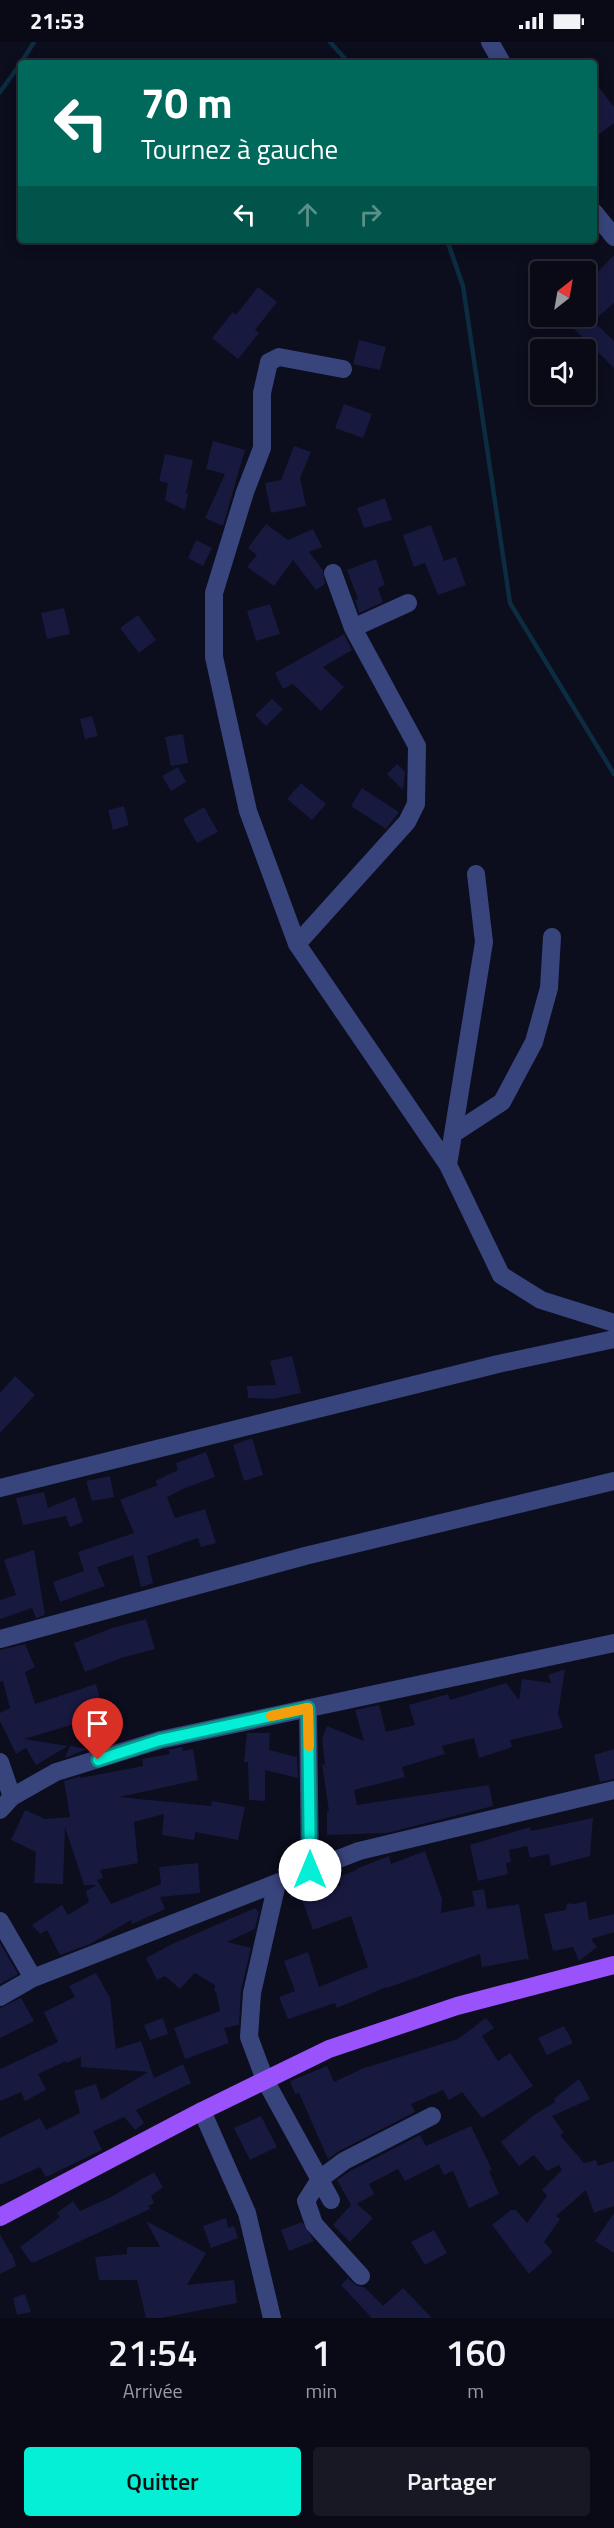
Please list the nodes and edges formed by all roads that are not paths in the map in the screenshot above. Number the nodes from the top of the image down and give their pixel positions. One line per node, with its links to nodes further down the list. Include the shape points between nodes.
1 (490, 42): 2 (street)
2 (500, 60)
3 (597, 216): 4 (street)
4 (614, 237)
5 (343, 369): 11 (street, via 279,357 269,362 262,393 262,448 214,593 214,657 248,811)
6 (333, 573): 8 (street)
7 (408, 603): 8 (street)
8 (353, 628): 11 (street, via 417,747 416,804 407,822)
9 (476, 874): 12 (street, via 484,942)
10 (552, 937): 12 (street, via 549,988 534,1042 502,1102)
11 (297, 944): 13 (street)
12 (453, 1134): 13 (street)
13 (448, 1165): 14 (street, via 501,1275 540,1300)
14 (614, 1323)
15 (614, 1339): 17 (street, via 498,1364)
16 (614, 1481): 18 (street, via 305,1556)
17 (0, 1488)
18 (0, 1639)
19 (614, 1643): 20 (street)
20 (308, 1708): 23 (street, via 160,1740 56,1772); 24 (street)
21 (0, 1762): 23 (street)
22 (614, 1790): 24 (street, via 359,1851)
23 (6, 1803)
24 (310, 1870): 25 (street)
25 (277, 1883): 28 (street); 30 (street, via 252,1992 249,2037)
26 (0, 1921): 28 (street)
27 (614, 1965): 30 (main road, via 436,2013 328,2049)
28 (33, 1978): 29 (street)
29 (0, 1997)
30 (265, 2080): 31 (main road); 33 (street)
31 (202, 2111): 35 (main road); 37 (street, via 247,2213)
32 (432, 2116): 33 (street, via 344,2162)
33 (320, 2179): 34 (street); 36 (street, via 306,2201 314,2224)
34 (331, 2200)
35 (0, 2217)
36 (361, 2276)
37 (269, 2315)

